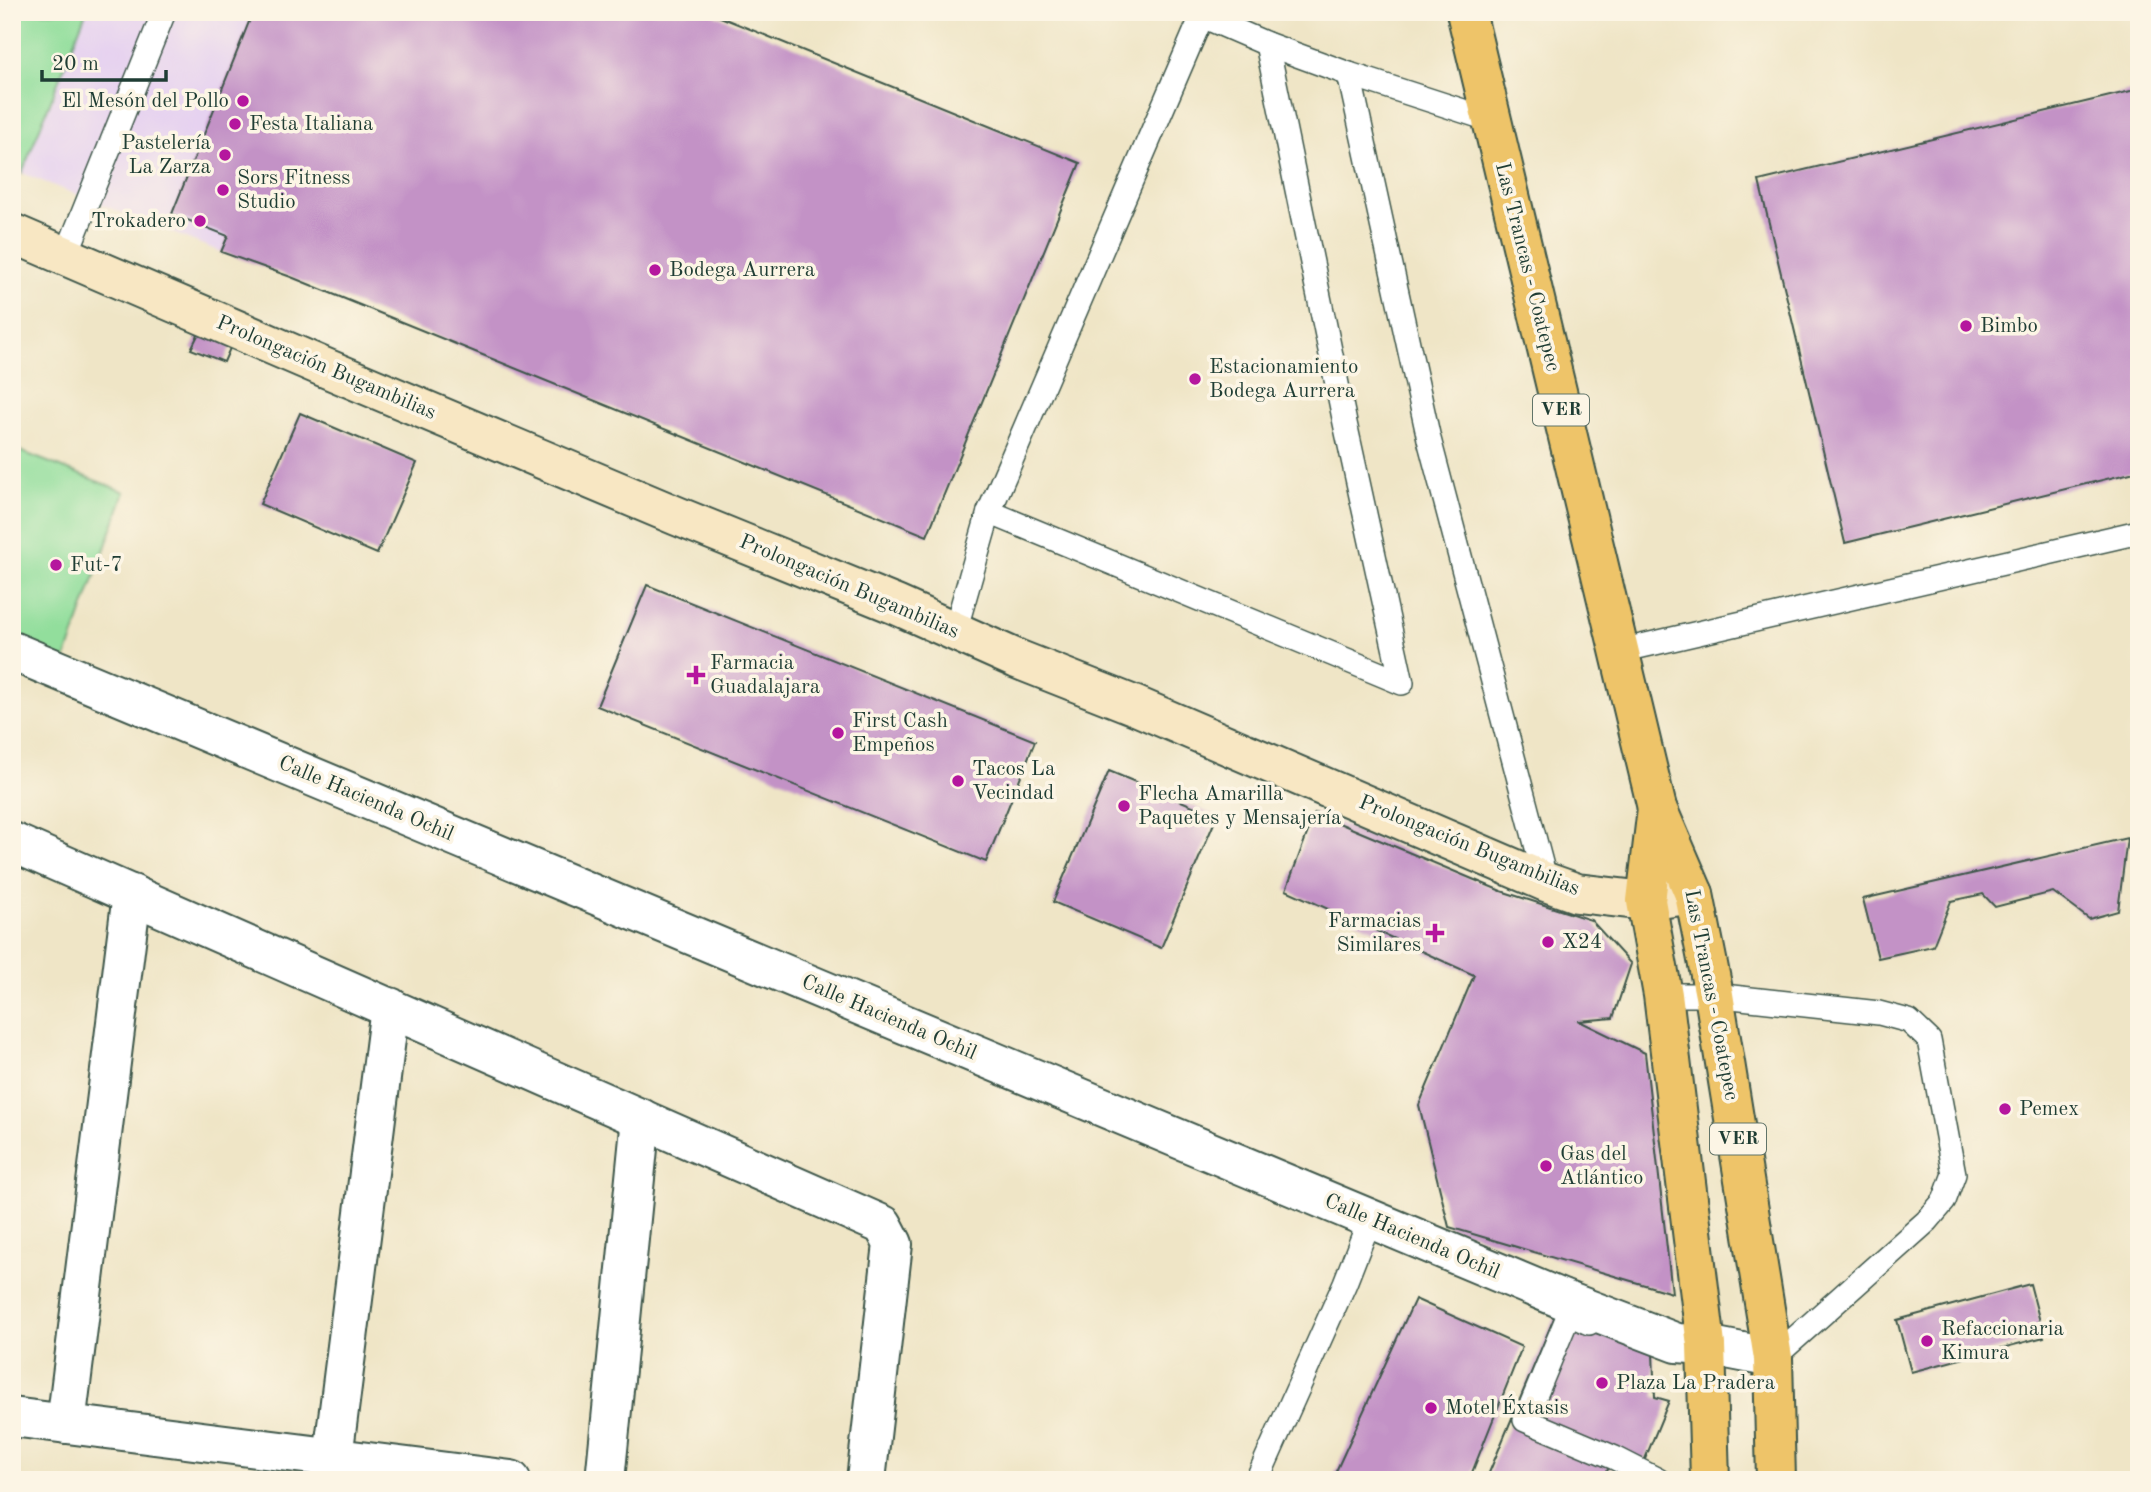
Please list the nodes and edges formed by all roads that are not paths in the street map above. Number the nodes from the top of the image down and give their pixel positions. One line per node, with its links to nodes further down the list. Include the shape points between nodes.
1 (164, 12): 8 (lane)
2 (1466, 12): 6 (main road, Las Trancas - Coatepec / VER)
3 (1197, 14): 4 (lane); 9 (lane)
4 (1267, 44): 5 (lane); 9 (lane, via 1402,683)
5 (1349, 74): 6 (lane); 16 (lane, via 1429,439)
6 (1491, 120): 13 (main road, Las Trancas - Coatepec / VER)
7 (12, 233): 8 (street, Prolongación Bugambilias)
8 (65, 258): 11 (street, Prolongación Bugambilias)
9 (989, 512): 11 (lane)
10 (2139, 532): 13 (lane)
11 (955, 631): 16 (street, Prolongación Bugambilias)
12 (12, 651): 24 (street, Calle Hacienda Ochil)
13 (1620, 652): 14 (main road, Las Trancas - Coatepec / VER)
14 (1657, 808): 18 (main road, Las Trancas - Coatepec / VER); 19 (main road, Las Trancas - Coatepec)
15 (12, 842): 17 (street)
16 (1546, 882): 19 (street, Prolongación Bugambilias, via 1577,893)
17 (132, 894): 22 (street); 28 (street)
18 (1694, 894): 19 (street, Prolongación Bugambilias); 21 (main road, Las Trancas - Coatepec / VER)
19 (1646, 901): 20 (main road, Las Trancas - Coatepec / VER)
20 (1663, 995): 21 (lane); 26 (main road, Las Trancas - Coatepec / VER)
21 (1714, 995): 25 (main road, Las Trancas - Coatepec / VER); 25 (lane, via 1879,1013 1909,1021 1929,1040 1954,1174 1944,1201 1927,1221)
22 (390, 1007): 23 (street); 29 (street)
23 (641, 1118): 31 (street); 32 (street, via 883,1225 893,1244)
24 (1370, 1219): 26 (street, Calle Hacienda Ochil, via 1677,1343); 33 (lane)
25 (1773, 1358): 26 (street, Calle Hacienda Ochil); 36 (main road, Las Trancas - Coatepec / VER)
26 (1707, 1360): 34 (lane, via 1569,1314 1525,1420); 35 (main road, Las Trancas - Coatepec / VER)
27 (12, 1417): 28 (street)
28 (66, 1424): 29 (street)
29 (333, 1457): 30 (street)
30 (510, 1480)
31 (605, 1480)
32 (866, 1480)
33 (1257, 1480)
34 (1658, 1480)
35 (1710, 1480)
36 (1776, 1480)

